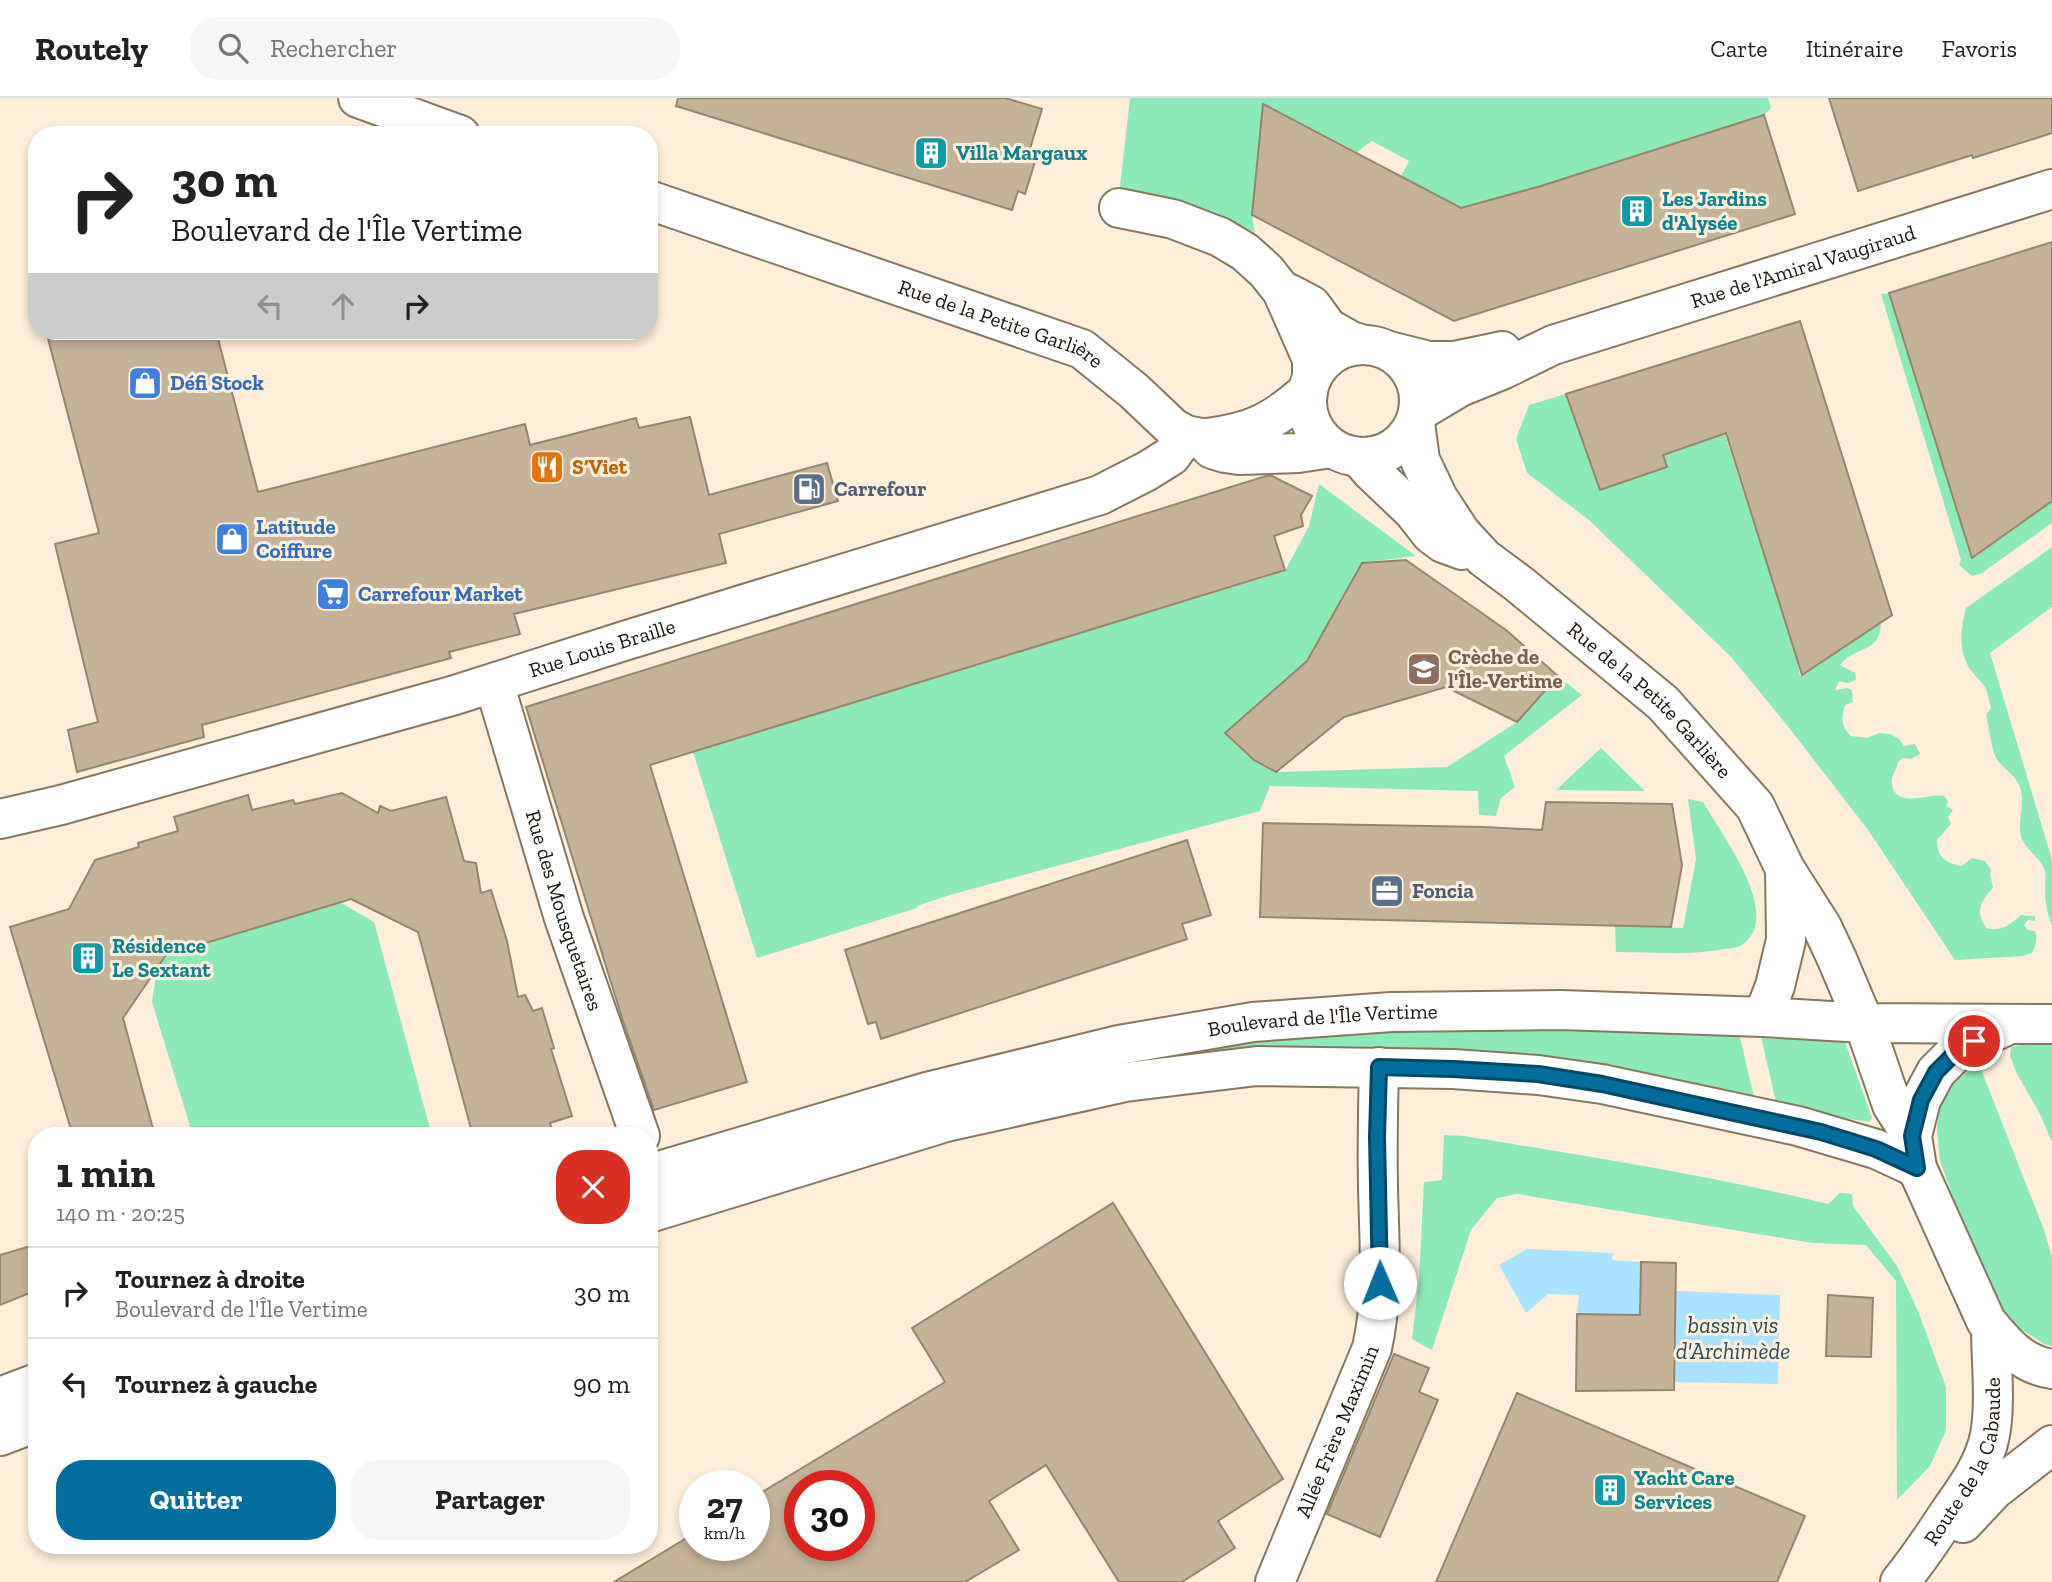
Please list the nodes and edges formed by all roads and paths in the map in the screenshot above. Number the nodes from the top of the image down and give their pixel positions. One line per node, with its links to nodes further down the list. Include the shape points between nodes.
1 (358, 98): 2 (street)
2 (435, 126)
3 (2052, 189): 7 (street, Rue de l'Amiral Vaugiraud)
4 (658, 203): 11 (street, Rue de la Petite Garlière, via 1082,349 1173,428)
5 (1119, 208): 6 (street, via 1173,219 1220,237 1245,252)
6 (1282, 290): 8 (street, via 1311,304 1328,328); 9 (street, via 1312,359)
7 (1553, 345): 8 (street, Rue de l'Amiral Vaugiraud, via 1454,361 1429,361); 10 (street, Rue de l'Amiral Vaugiraud, via 1460,387)
8 (1376, 348): 9 (street, via 1347,348 1332,355); 10 (street, via 1399,358 1414,377 1419,400)
9 (1310, 385): 11 (street, via 1276,417 1258,426 1240,433); 12 (street, via 1307,408 1311,423 1320,437)
10 (1416, 418): 12 (street, via 1405,438 1392,449 1376,456); 13 (street, Rue de la Petite Garlière, via 1420,460 1438,498)
11 (1194, 437): 12 (street, Rue de la Petite Garlière, via 1212,449 1239,455); 14 (street, Rue Louis Braille, via 1147,471 1100,495)
12 (1345, 452): 13 (street, Rue de la Petite Garlière, via 1413,511 1431,534)
13 (1484, 558): 16 (street, Rue de la Petite Garlière, via 1663,703 1755,806)
14 (494, 684): 15 (street, Rue Louis Braille); 22 (street, Rue des Mousquetaires, via 564,918)
15 (0, 819)
16 (1785, 869): 17 (street, Rue de la Petite Garlière, via 1786,940); 18 (street, Rue de la Petite Garlière, via 1822,927)
17 (1763, 1017): 18 (street, Boulevard de l'Île Vertime); 24 (street, Boulevard de l'Île Vertime, via 1535,1010 1391,1012 1253,1022 1119,1045 927,1092)
18 (1864, 1023): 19 (street, Boulevard de l'Île Vertime); 23 (street, Rue de la Petite Garlière, via 1892,1105)
19 (2014, 1023): 20 (street, Boulevard de l'Île Vertime); 23 (street, via 1956,1052 1936,1072 1921,1100)
20 (2052, 1024)
21 (1379, 1067): 23 (street, Boulevard de l'Île Vertime, via 1538,1074 1602,1084 1821,1132 1876,1149); 25 (street, Boulevard de l'Île Vertime, via 1257,1066 1125,1082 946,1122); 34 (street, Allée Frère Maximin, via 1378,1319 1372,1348)
22 (637, 1127)
23 (1915, 1152): 26 (street, Rue de la Petite Garlière)
24 (658, 1168)
25 (658, 1210)
26 (1991, 1327): 27 (street, via 2021,1357); 33 (street, Route de la Cabaude, via 1992,1418 1984,1456)
27 (2052, 1369)
28 (28, 1386): 29 (street)
29 (0, 1397)
30 (28, 1425): 31 (street)
31 (0, 1436)
32 (2052, 1446): 33 (street, via 1994,1490)
33 (1909, 1571)
34 (1275, 1582)

